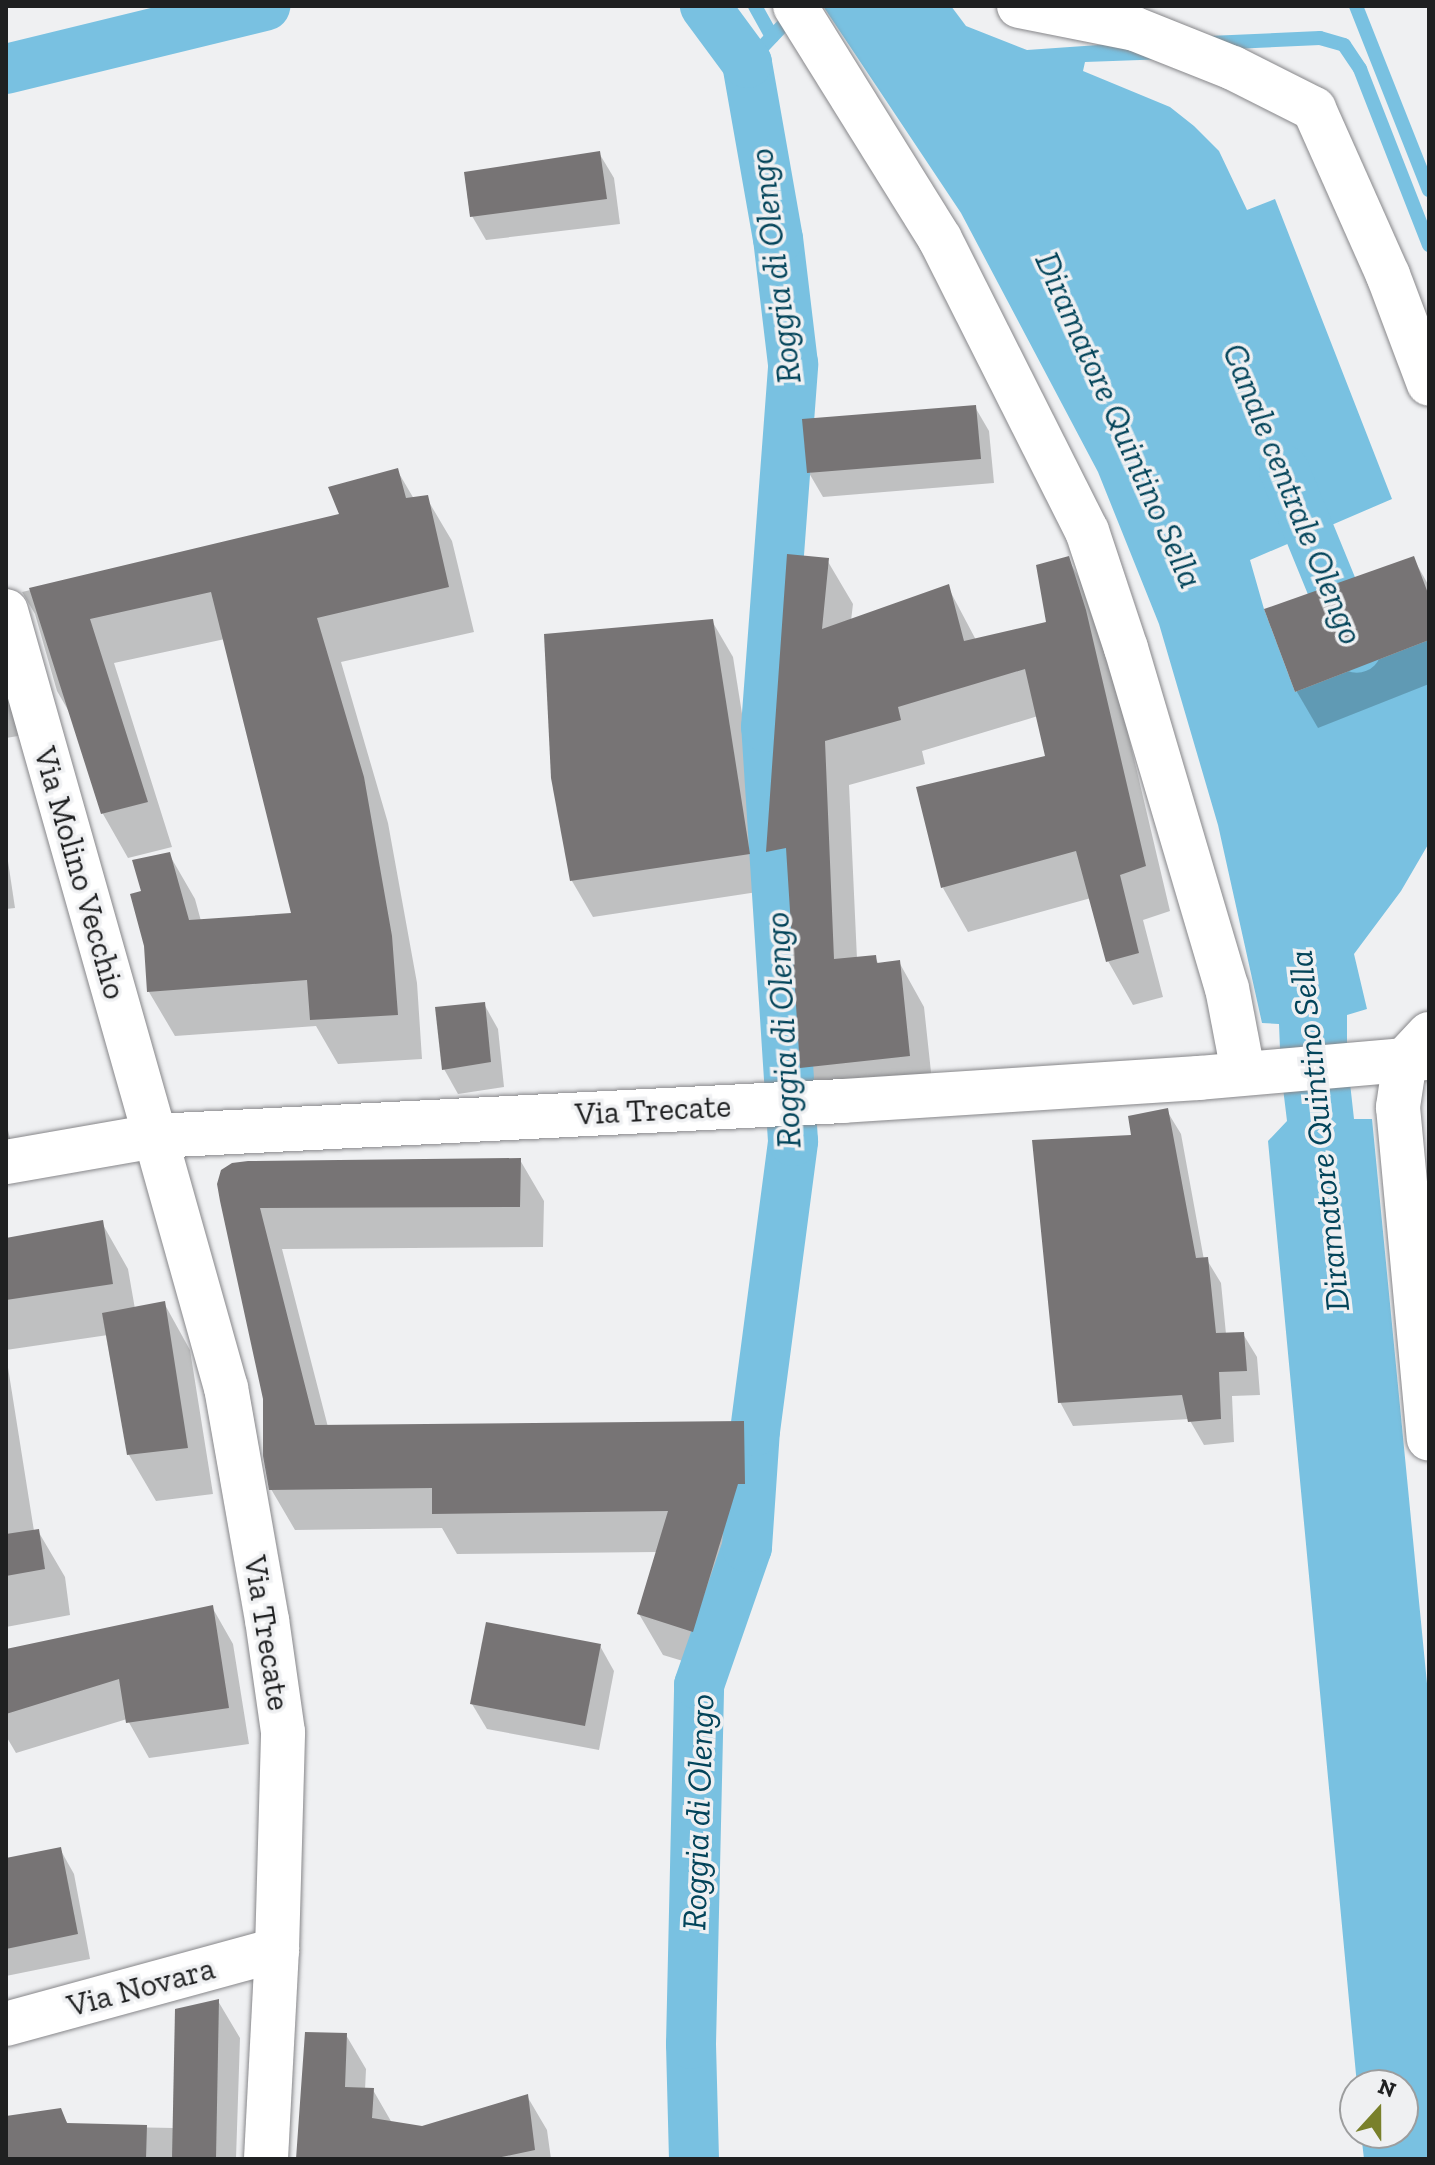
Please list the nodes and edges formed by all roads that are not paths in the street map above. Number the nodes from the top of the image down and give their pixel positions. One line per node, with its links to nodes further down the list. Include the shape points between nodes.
1 (795, 6): 6 (main road, via 940,239 1087,531 1227,988)
2 (1019, 6): 3 (main road, via 1135,29 1233,68 1314,109 1388,275)
3 (1429, 384)
4 (6, 611): 7 (main road, Via Molino Vecchio)
5 (1421, 1051): 6 (main road, Via Trecate); 9 (main road, via 1398,1107)
6 (1262, 1071): 7 (main road, Via Trecate, via 843,1101)
7 (155, 1136): 8 (main road, Via Trecate); 10 (main road, Via Trecate, via 226,1388 267,1620 283,1732)
8 (6, 1162)
9 (1429, 1439)
10 (277, 1950): 11 (main road, Via Novara); 12 (main road, Via Trecate)
11 (6, 2024)
12 (266, 2159)

